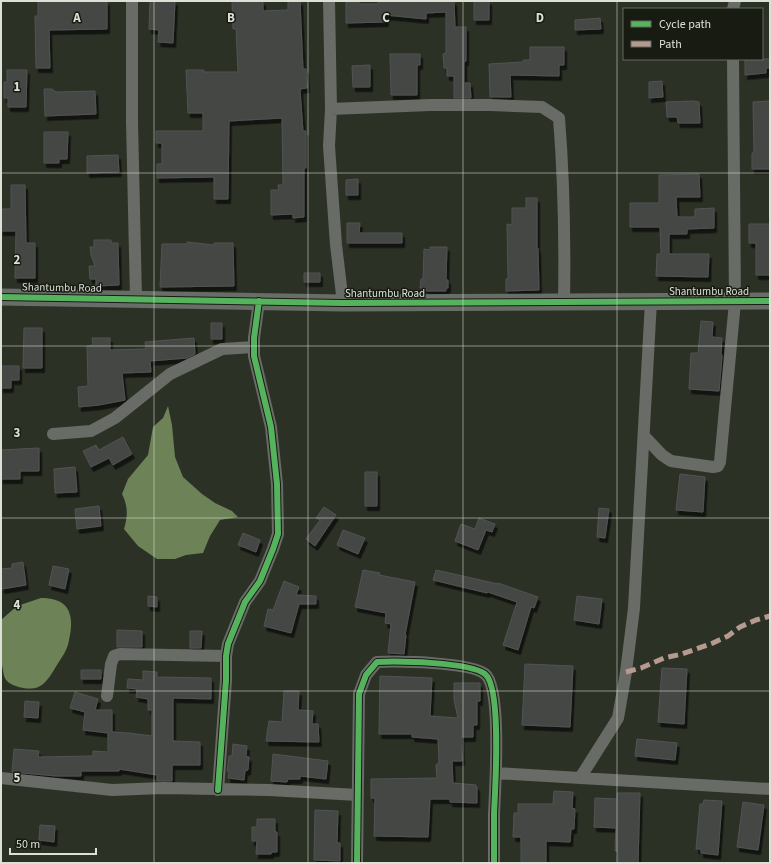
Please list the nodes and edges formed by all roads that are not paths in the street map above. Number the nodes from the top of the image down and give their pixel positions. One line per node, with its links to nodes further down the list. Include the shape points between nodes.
1 (132, 1): 6 (street)
2 (329, 1): 4 (street)
3 (733, 60): 10 (street)
4 (331, 109): 11 (street, via 329,146); 12 (street, via 430,105 542,107 559,118 565,238)
5 (1, 296): 6 (street, Shantumbu Road)
6 (136, 298): 7 (street, Shantumbu Road)
7 (259, 301): 11 (street, Shantumbu Road); 13 (street)
8 (651, 301): 10 (street, Shantumbu Road); 12 (street, Shantumbu Road); 15 (street)
9 (770, 301): 10 (street, Shantumbu Road)
10 (735, 302): 15 (street, via 718,466 671,461)
11 (343, 303): 12 (street, Shantumbu Road)
12 (564, 303)
13 (254, 347): 14 (street, via 222,349 170,374 116,418 92,431); 16 (street, via 271,427 277,484 278,534 260,581 245,602 228,644)
14 (53, 434)
15 (644, 436): 20 (street, via 634,608 618,718)
16 (226, 656): 17 (street, via 114,656); 22 (street)
17 (107, 696)
18 (497, 773): 20 (street); 23 (street, via 493,695 486,675 478,670 463,667 396,661 377,662 366,675 359,694); 25 (street)
19 (1, 778): 22 (street, via 112,790)
20 (580, 778): 21 (street)
21 (770, 789)
22 (218, 790): 23 (street)
23 (358, 795): 24 (street)
24 (357, 863)
25 (494, 863)

